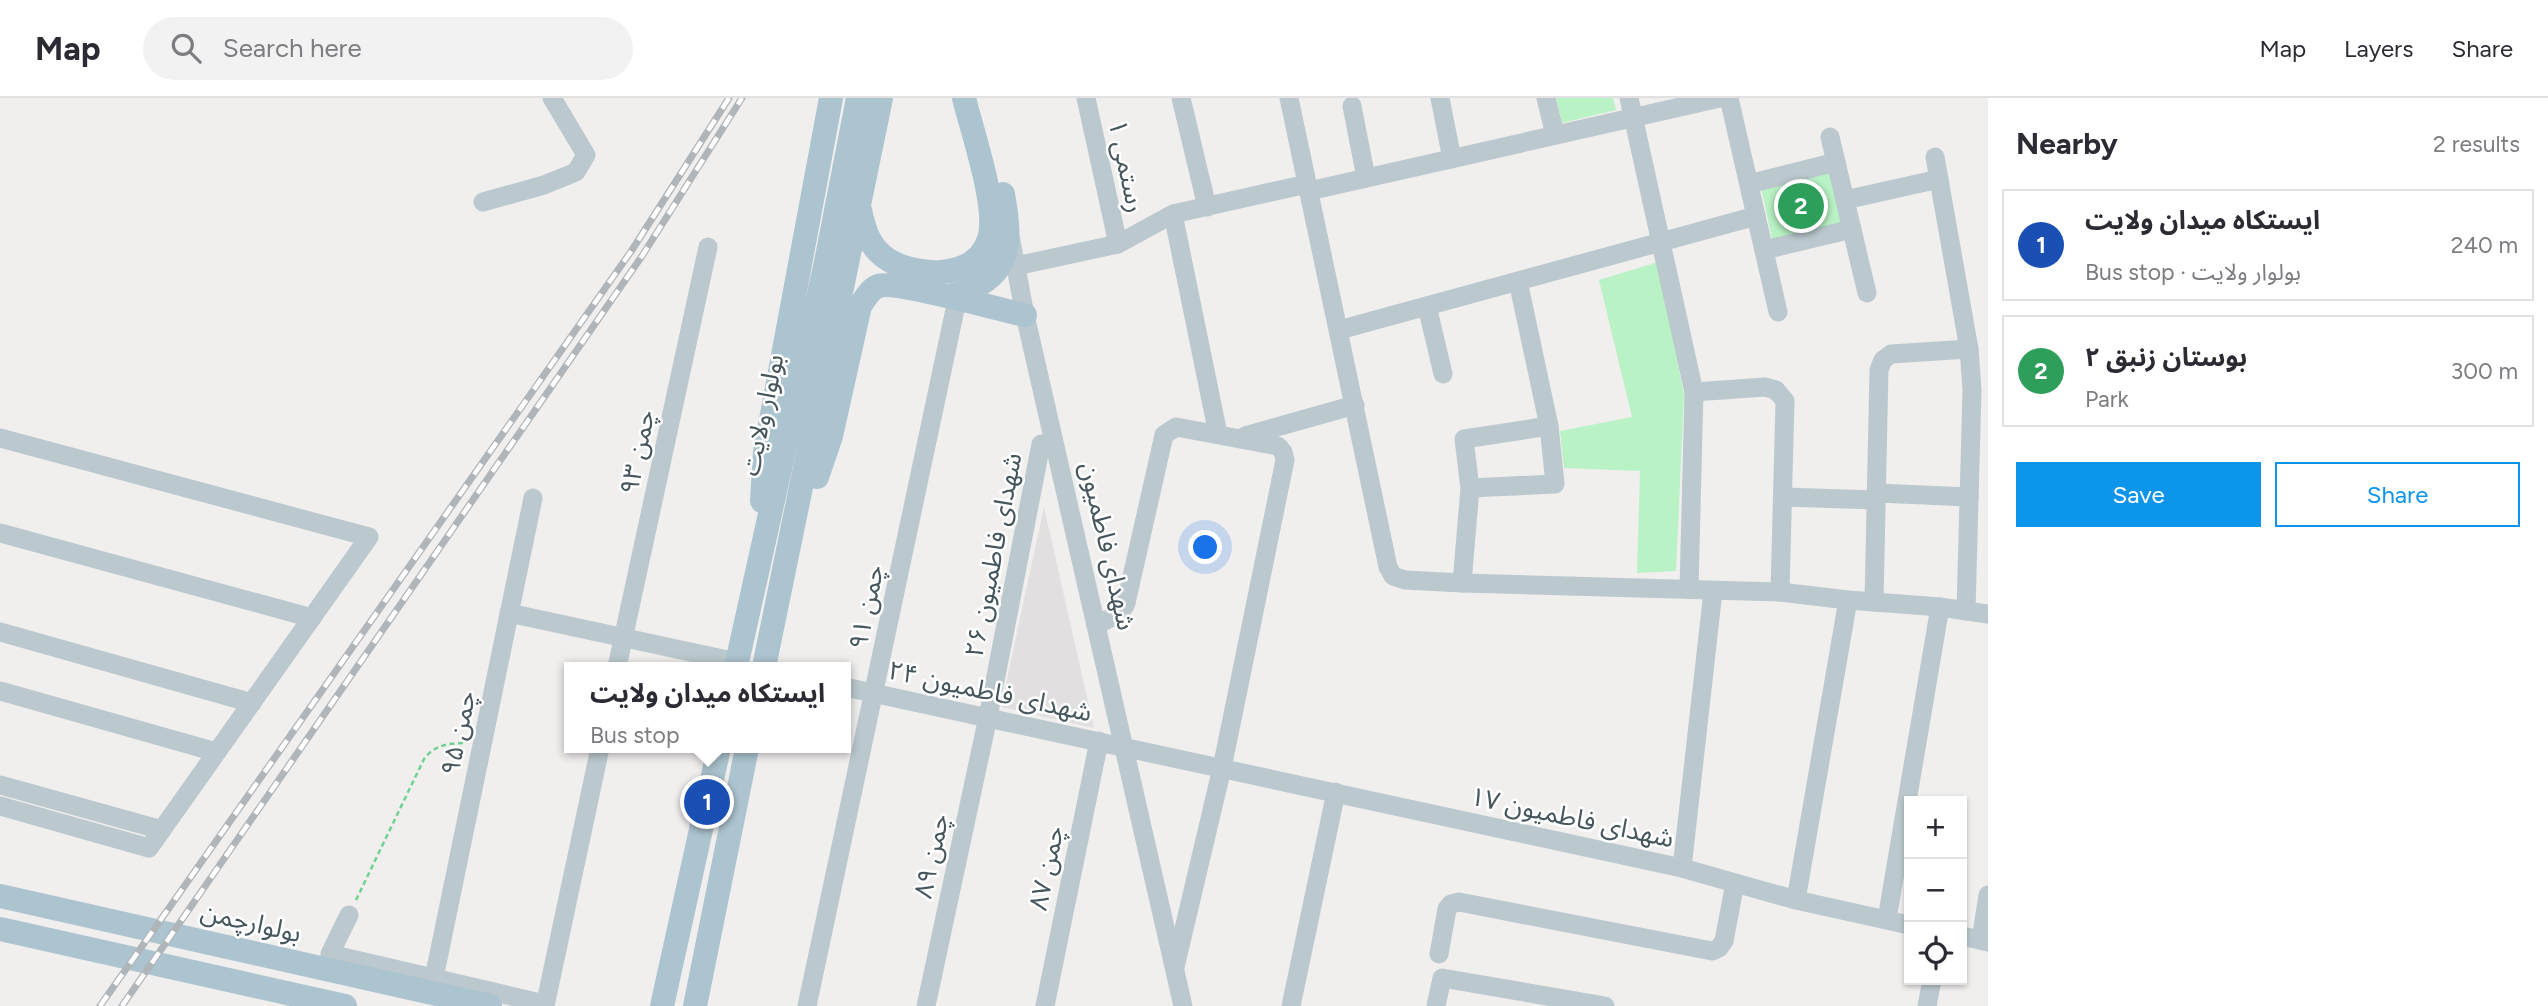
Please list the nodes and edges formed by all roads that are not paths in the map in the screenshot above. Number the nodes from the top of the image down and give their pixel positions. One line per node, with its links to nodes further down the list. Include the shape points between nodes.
1 (552, 98): 27 (street, via 586,155 576,172)
2 (831, 98): 61 (main road, via 765,453)
3 (858, 98): 21 (main road)
4 (881, 98): 21 (main road)
5 (964, 98): 29 (main road, via 992,216 989,241 978,257 944,272 900,267 872,244)
6 (981, 98): 32 (main road, شهدای فاطمیون)
7 (1086, 98): 35 (street, رستمی ۱)
8 (1181, 98): 28 (street)
9 (1289, 98): 25 (street)
10 (1440, 98): 19 (street)
11 (1546, 98): 16 (street)
12 (1720, 98): 15 (street)
13 (1729, 98): 24 (street)
14 (1352, 106): 22 (street)
15 (1631, 108): 16 (street); 34 (street)
16 (1555, 135): 19 (street)
17 (1830, 137): 20 (street)
18 (1935, 157): 23 (street)
19 (1452, 159): 22 (street)
20 (1836, 162): 24 (street); 26 (street)
21 (856, 175): 29 (main road, بولوار ولایت); 61 (main road, بولوار ولایت)
22 (1366, 178): 25 (street)
23 (1939, 179): 26 (street); 46 (street)
24 (1749, 184): 31 (street)
25 (1308, 188): 28 (street); 45 (street)
26 (1845, 200): 33 (street)
27 (483, 202)
28 (1207, 207): 30 (street)
29 (860, 208): 62 (main road, بولوار ولایت)
30 (1173, 215): 35 (street); 51 (street)
31 (1756, 216): 34 (street); 37 (street)
32 (1009, 228): 38 (street, شهدای فاطمیون); 41 (main road, via 998,270)
33 (1852, 229): 37 (street); 40 (street)
34 (1661, 242): 39 (street); 48 (street)
35 (1118, 244): 38 (street)
36 (708, 247): 76 (street, چمن ۹۳)
37 (1764, 250): 43 (street)
38 (1016, 266): 44 (street, شهدای فاطمیون)
39 (1518, 281): 42 (street); 50 (street)
40 (1867, 293)
41 (953, 298): 44 (main road); 62 (main road, via 880,285 860,306 831,436); 83 (street, چمن ۹۱)
42 (1427, 306): 45 (street); 47 (street)
43 (1778, 312)
44 (1025, 315): 74 (street, شهدای فاطمیون)
45 (1339, 330): 49 (street)
46 (1969, 349): 56 (street, via 1891,354 1883,360); 58 (street)
47 (1443, 374)
48 (1695, 392): 57 (street, via 1776,390 1785,401); 64 (street)
49 (1355, 405): 52 (street); 63 (street, via 1393,576)
50 (1549, 426): 55 (street, via 1464,439); 55 (street, via 1555,484)
51 (1218, 434): 52 (street); 74 (street, via 1176,427 1164,435 1124,609)
52 (1241, 437): 92 (street, via 1278,446 1285,460)
53 (0, 438): 73 (street, via 369,537)
54 (1041, 444): 85 (street, شهدای فاطمیون ۲۶)
55 (1470, 488): 63 (street)
56 (1876, 496): 57 (street); 58 (street); 68 (street)
57 (1784, 497): 66 (street)
58 (1969, 497): 70 (street)
59 (533, 498): 71 (street, چمن ۹۵)
60 (0, 533): 73 (street)
61 (758, 569): 79 (main road, بولوار ولایت)
62 (785, 570): 80 (main road, بولوار ولایت)
63 (1462, 583): 64 (street)
64 (1689, 589): 65 (street)
65 (1713, 591): 66 (street); 97 (street)
66 (1780, 592): 67 (street)
67 (1848, 600): 68 (street); 101 (street)
68 (1874, 602): 69 (street)
69 (1940, 607): 70 (street); 103 (street)
70 (1966, 611): 72 (street)
71 (509, 613): 76 (street); 110 (street, چمن ۹۵)
72 (1988, 614)
73 (312, 618): 84 (street)
74 (1096, 625): 87 (street, شهدای فاطمیون)
75 (0, 632): 84 (street)
76 (624, 637): 77 (street, چمن ۹۳); 78 (street)
77 (618, 662)
78 (725, 662)
79 (738, 662)
80 (765, 662)
81 (851, 688): 83 (street, شهدای فاطمیون ۲۴)
82 (0, 691): 88 (street)
83 (874, 693): 85 (street, شهدای فاطمیون ۲۴); 120 (street, چمن ۹۱)
84 (252, 703): 88 (street)
85 (988, 717): 86 (street, شهدای فاطمیون ۲۴); 121 (street, چمن ۸۹)
86 (1099, 741): 87 (street, شهدای فاطمیون ۲۴); 122 (street, چمن ۸۷)
87 (1124, 747): 92 (street, شهدای فاطمیون ۱۷); 109 (street, شهدای فاطمیون)
88 (216, 752): 96 (street)
89 (599, 753): 113 (street)
90 (718, 753): 111 (main road)
91 (746, 753): 108 (main road)
92 (1222, 768): 94 (street, شهدای فاطمیون ۱۷); 109 (street)
93 (0, 785): 96 (street)
94 (1336, 792): 97 (street, شهدای فاطمیون ۱۷); 124 (street)
95 (0, 806): 96 (street, via 149,848)
96 (162, 830)
97 (1682, 868): 98 (street, شهدای فاطمیون ۱۷)
98 (1735, 883): 101 (street, شهدای فاطمیون ۱۷); 107 (street, via 1724,941 1712,951 1460,902 1447,909)
99 (1988, 895): 106 (street)
100 (0, 896): 115 (main road, بولوارچمن)
101 (1796, 900): 103 (street, شهدای فاطمیون ۱۷)
102 (349, 915): 110 (street, via 330,954)
103 (1887, 919): 104 (street, شهدای فاطمیون ۱۷)
104 (1904, 924)
105 (0, 929): 114 (main road)
106 (1977, 939)
107 (1439, 954)
108 (702, 966): 118 (main road); 119 (main road)
109 (1175, 967): 123 (street, شهدای فاطمیون)
110 (434, 978): 113 (street)
111 (667, 982): 116 (main road); 117 (main road)
112 (1931, 985): 127 (street)
113 (545, 1005)
114 (345, 1006)
115 (490, 1006)
116 (642, 1006)
117 (662, 1006)
118 (695, 1006)
119 (712, 1006)
120 (807, 1006)
121 (926, 1006)
122 (1045, 1006)
123 (1183, 1006)
124 (1291, 1006)
125 (1436, 1006): 126 (street, via 1442,978)
126 (1602, 1006)
127 (1927, 1006)

